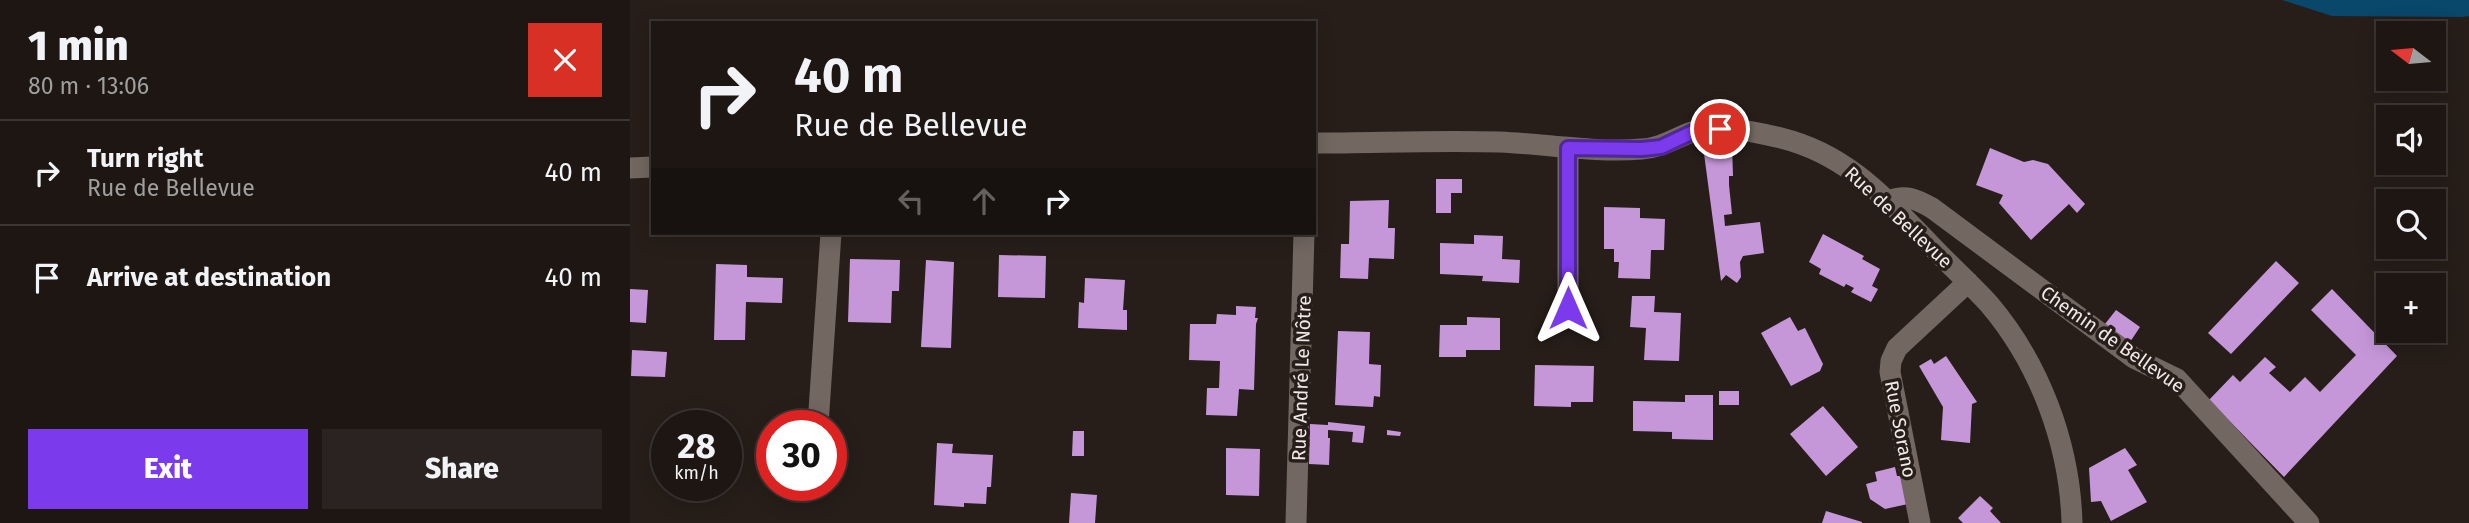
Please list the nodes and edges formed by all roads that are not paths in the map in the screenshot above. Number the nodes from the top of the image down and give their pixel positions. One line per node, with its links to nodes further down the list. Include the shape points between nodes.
1 (1316, 143): 2 (street, Rue de Bellevue, via 1501,142)
2 (1568, 148): 5 (street, Rue de Bellevue, via 1642,149 1661,147 1695,131 1748,132 1812,147 1859,175); 9 (street)
3 (651, 167): 4 (street)
4 (630, 168)
5 (1888, 201): 8 (street, Rue de Bellevue); 14 (street, Chemin de Bellevue, via 1909,197 1932,208 2134,358 2178,379)
6 (831, 235): 10 (street)
7 (1304, 235): 11 (street, Rue André Le Nôtre)
8 (1968, 282): 12 (street, Rue Sorano, via 1897,348 1891,360 1889,372); 13 (street, Rue de Bellevue, via 2015,340 2054,420 2067,462)
9 (1568, 308)
10 (819, 410)
11 (1296, 523)
12 (1920, 523)
13 (2072, 523)
14 (2309, 523)

